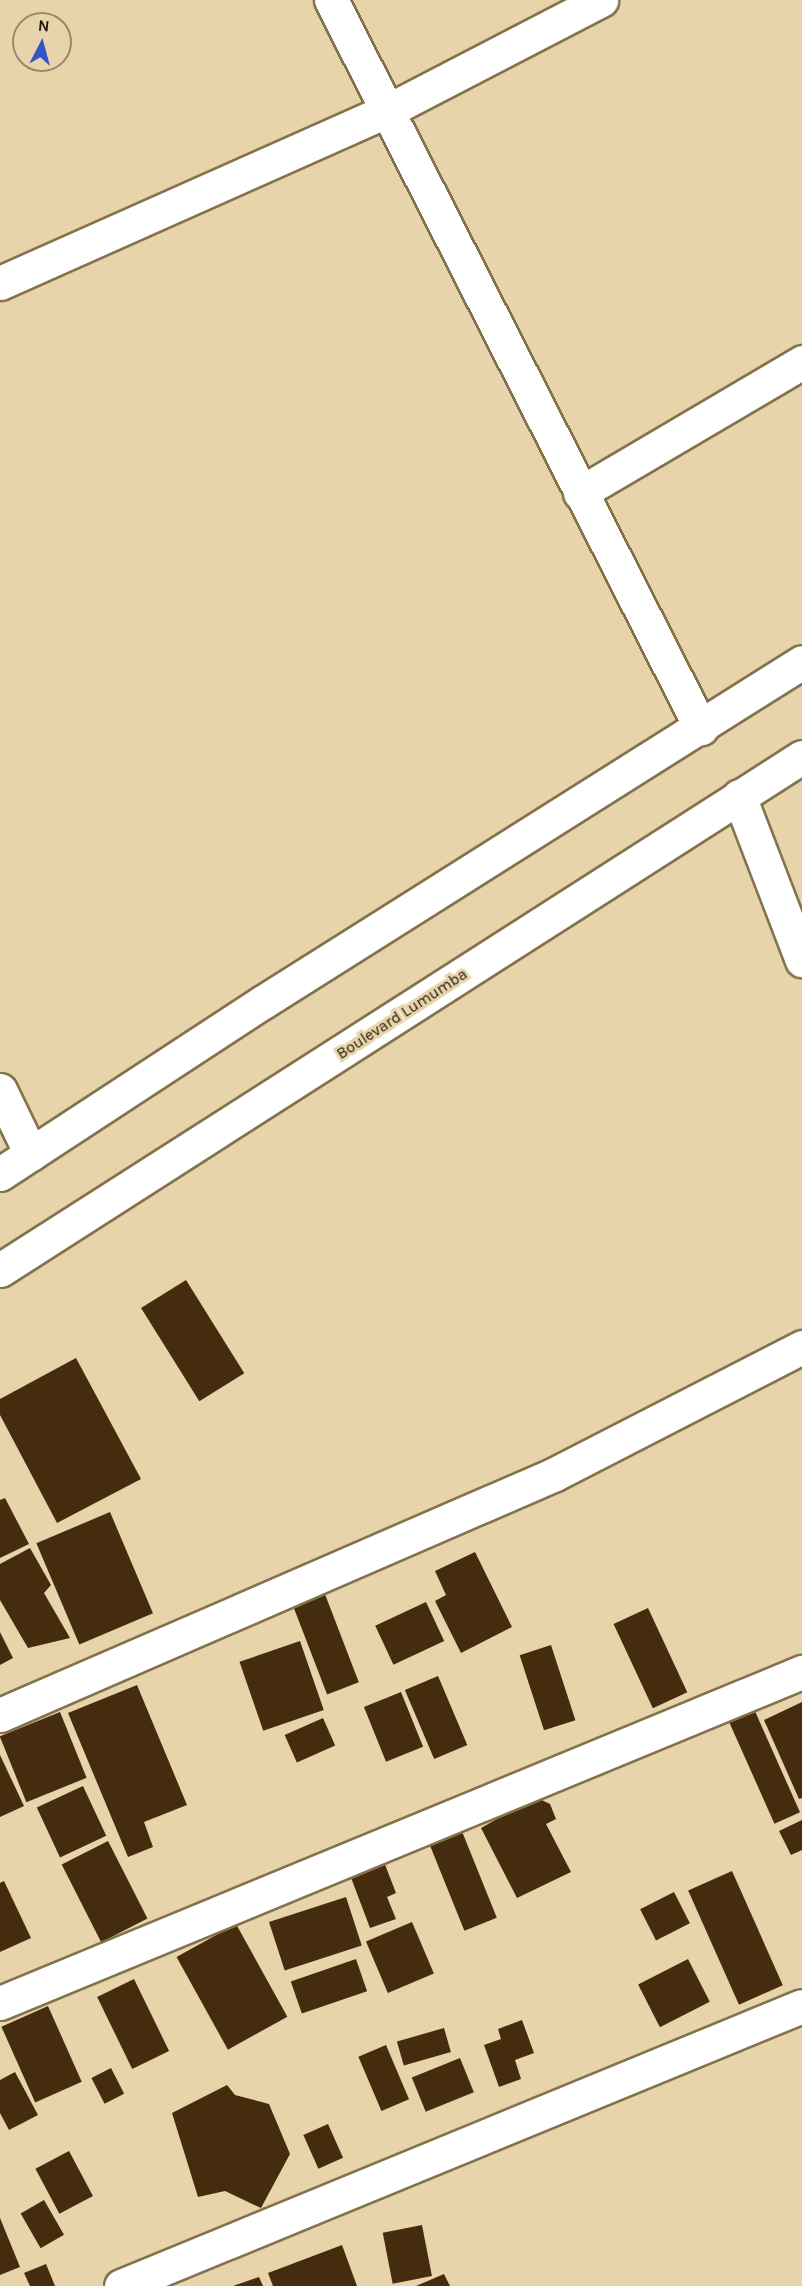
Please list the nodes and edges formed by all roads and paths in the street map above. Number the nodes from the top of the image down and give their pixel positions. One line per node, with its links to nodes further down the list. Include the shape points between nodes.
1 (331, 0): 3 (main road)
2 (601, 0): 3 (main road)
3 (389, 110): 4 (main road); 6 (main road)
4 (0, 283)
5 (802, 362): 6 (main road)
6 (580, 493): 8 (main road)
7 (802, 662): 8 (main road)
8 (701, 728): 13 (main road, via 263,1002)
9 (802, 757): 10 (main road, Boulevard Lumumba)
10 (739, 796): 11 (main road); 15 (main road, Boulevard Lumumba)
11 (802, 960)
12 (0, 1090): 13 (main road)
13 (31, 1154): 14 (main road)
14 (0, 1174)
15 (0, 1270)
16 (802, 1347): 18 (main road, via 555,1473)
17 (802, 1672): 19 (main road)
18 (0, 1715)
19 (0, 2003)
20 (802, 2006): 21 (main road)
21 (121, 2286)

